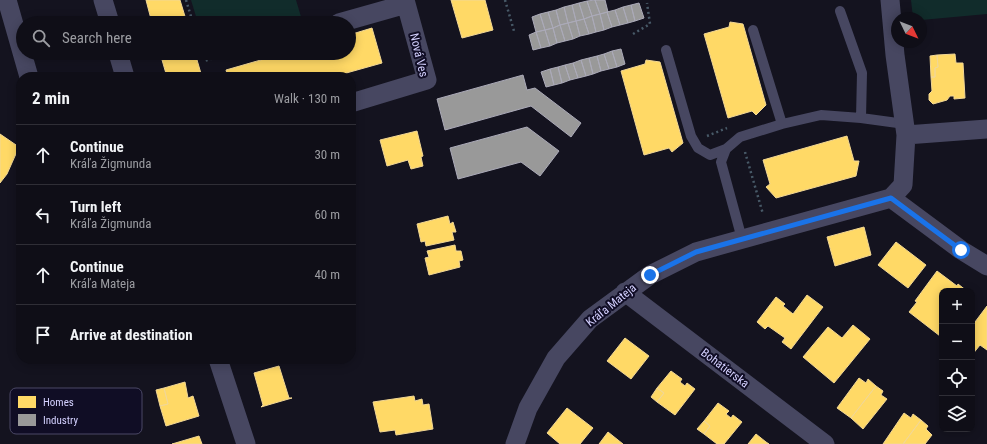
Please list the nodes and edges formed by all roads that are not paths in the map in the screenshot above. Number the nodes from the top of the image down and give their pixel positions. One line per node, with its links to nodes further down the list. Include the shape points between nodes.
1 (7, 0): 9 (street)
2 (103, 0): 6 (street)
3 (890, 0): 19 (street, via 894,55)
4 (405, 2): 7 (street); 15 (street, Nová Ves, via 427,80)
5 (840, 11): 16 (lane, via 862,73)
6 (108, 16)
7 (356, 18)
8 (753, 30): 17 (lane)
9 (16, 32)
10 (666, 50): 20 (lane, via 693,140 698,148 710,155)
11 (24, 60): 13 (street)
12 (120, 60): 14 (street)
13 (28, 72)
14 (124, 72)
15 (356, 101)
16 (861, 118): 17 (lane, via 821,115); 19 (lane)
17 (782, 124): 20 (lane, via 740,136)
18 (987, 129): 19 (street)
19 (906, 130): 21 (street, via 903,185)
20 (726, 149): 22 (lane, via 721,162)
21 (891, 198): 22 (street, Kráľa Mateja); 23 (street)
22 (742, 239): 24 (street, Kráľa Mateja, via 696,252 650,275)
23 (987, 266)
24 (625, 292): 27 (street, Kráľa Mateja, via 590,319 556,358 528,408); 28 (street, Bohatierska)
25 (220, 364): 26 (street)
26 (246, 444)
27 (515, 444)
28 (825, 444)

